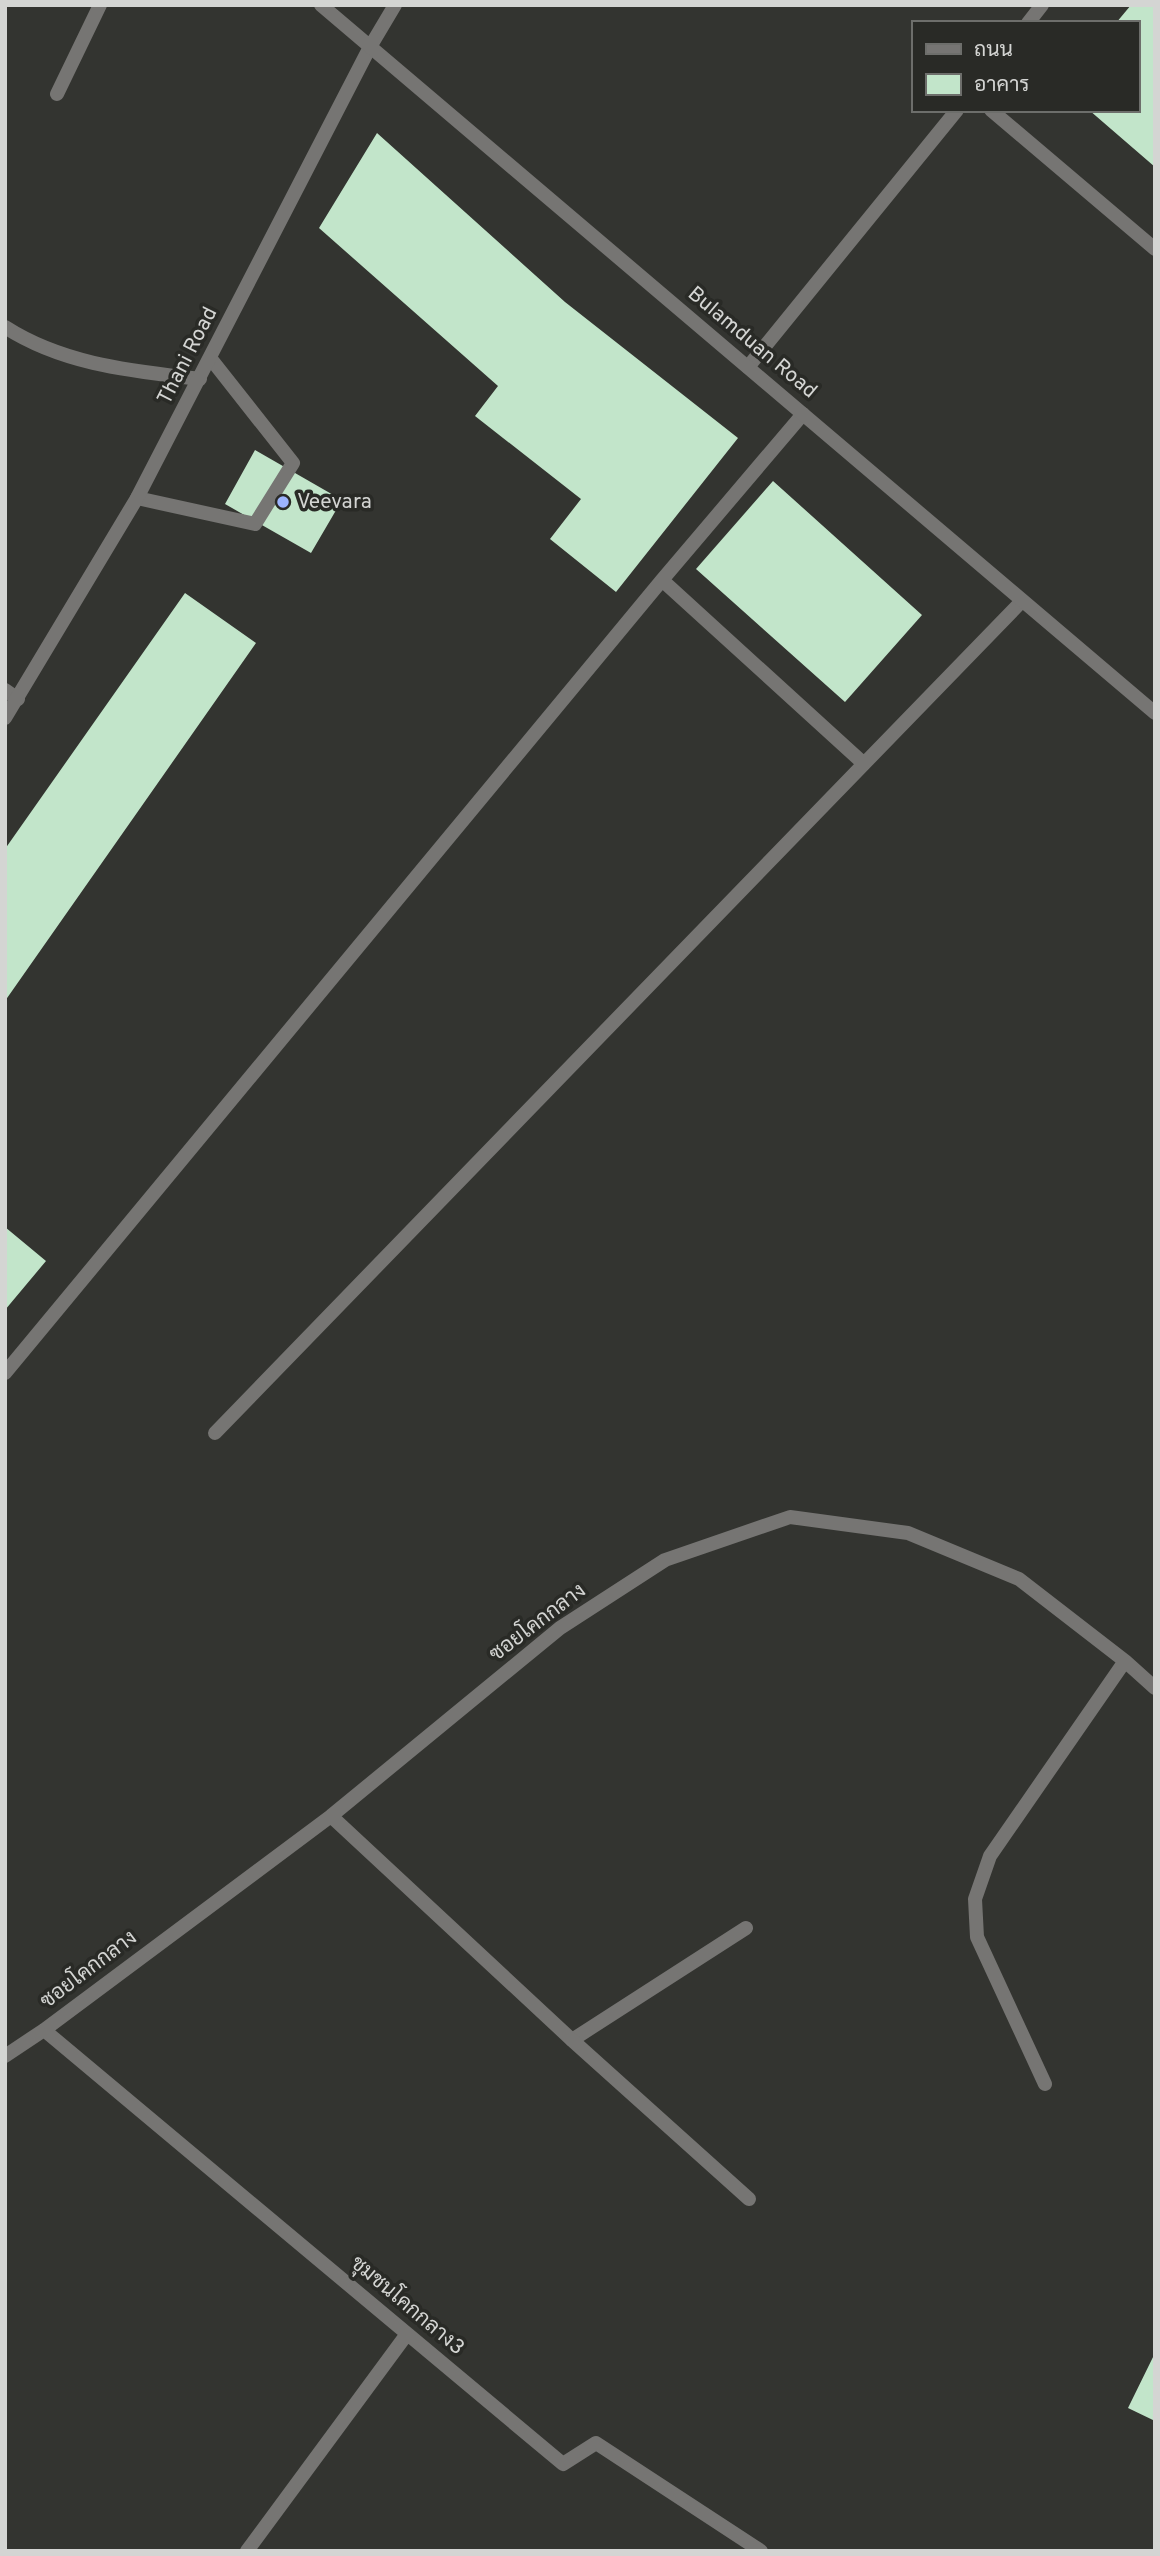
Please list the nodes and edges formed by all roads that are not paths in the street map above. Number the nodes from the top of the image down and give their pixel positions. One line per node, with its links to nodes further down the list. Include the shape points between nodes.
1 (100, 5): 7 (street)
2 (321, 5): 6 (street, Bulamduan Road)
3 (395, 5): 6 (street, Thani Road)
4 (1042, 5): 5 (street)
5 (1030, 21)
6 (370, 47): 12 (street, Thani Road); 13 (street, Bulamduan Road)
7 (57, 94)
8 (955, 112): 13 (street)
9 (993, 112): 10 (street)
10 (1155, 249)
11 (5, 327): 14 (street, via 46,349 109,368)
12 (211, 359): 14 (street, Thani Road); 16 (street, via 293,463 255,524)
13 (748, 367): 15 (street, Bulamduan Road)
14 (200, 379): 16 (street, Thani Road)
15 (803, 414): 17 (street); 18 (street, Bulamduan Road)
16 (137, 498): 20 (street, Thani Road)
17 (662, 580): 23 (street); 24 (street)
18 (1021, 602): 21 (street, Bulamduan Road); 23 (street)
19 (5, 690): 20 (street)
20 (18, 699): 22 (street, Thani Road)
21 (1155, 713)
22 (5, 718)
23 (863, 763): 25 (street)
24 (5, 1373)
25 (215, 1433)
26 (1125, 1661): 27 (street, ซอยโคกกลาง); 28 (street, ซอยโคกกลาง, via 1019,1579 908,1533 790,1517 665,1560 572,1620); 33 (street, via 990,1856 975,1899 977,1937)
27 (1155, 1688)
28 (331, 1816): 30 (street, ซอยโคกกลาง); 31 (street)
29 (746, 1928): 31 (street)
30 (44, 2030): 32 (street, ซอยโคกกลาง); 35 (street, ชุมชนโคกกลาง3)
31 (572, 2040): 34 (street)
32 (5, 2056)
33 (1045, 2084)
34 (749, 2199)
35 (407, 2334): 36 (street); 37 (street, ชุมชนโคกกลาง3, via 563,2464 596,2443)
36 (247, 2551)
37 (761, 2551)

